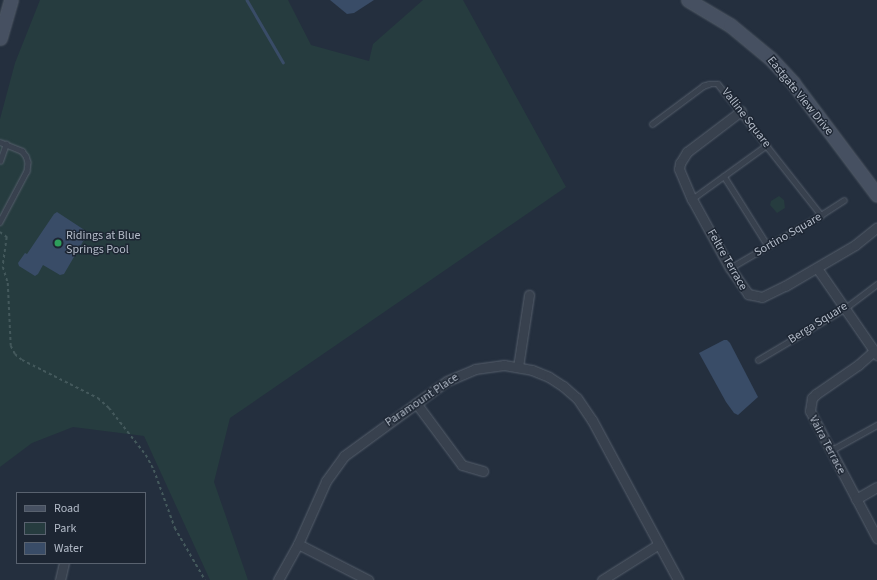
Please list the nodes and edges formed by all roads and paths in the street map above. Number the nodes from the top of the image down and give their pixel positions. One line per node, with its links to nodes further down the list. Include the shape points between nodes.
1 (10, 0): 3 (street)
2 (688, 0): 12 (street, Eastgate View Drive, via 730,25 771,59 793,83)
3 (3, 19): 4 (street)
4 (0, 38)
5 (741, 111): 6 (lane, Valline Square, via 722,87 710,84 702,86); 9 (lane, Valline Square); 13 (street, Feltre Terrace, via 682,157 679,169)
6 (652, 124)
7 (0, 142): 8 (lane)
8 (6, 144): 10 (lane); 16 (lane, via 22,151 26,156 27,171)
9 (767, 145): 11 (lane); 15 (lane, Valline Square)
10 (0, 161)
11 (724, 176): 13 (lane); 19 (lane)
12 (877, 195)
13 (692, 199): 20 (street, Feltre Terrace)
14 (844, 200): 15 (lane, Sortino Square)
15 (821, 216): 19 (lane, Sortino Square)
16 (0, 222)
17 (877, 227): 21 (street, Feltre Terrace, via 855,245)
18 (0, 232): 39 (path, via 7,237 3,267 8,283 10,339 14,354 98,398 109,408 146,455 175,528)
19 (768, 246): 20 (lane, Sortino Square)
20 (730, 268): 21 (street, Feltre Terrace, via 744,291 757,297 767,295)
21 (817, 268): 24 (street)
22 (876, 286): 24 (lane, Berga Square)
23 (529, 295): 27 (street)
24 (844, 309): 25 (street); 26 (lane, Berga Square)
25 (876, 353): 30 (street, Vaira Terrace, via 812,398 811,417)
26 (758, 360)
27 (518, 367): 28 (street, Paramount Place, via 490,366 461,373); 36 (street, Paramount Place, via 549,377 580,402)
28 (416, 402): 31 (street, via 462,465); 35 (street, Paramount Place, via 340,460 326,481)
29 (877, 425): 30 (lane)
30 (830, 451): 33 (street, Vaira Terrace)
31 (483, 471)
32 (877, 487): 33 (street)
33 (856, 499): 34 (street, Vaira Terrace)
34 (877, 538)
35 (298, 544): 40 (street, Paramount Place); 41 (street)
36 (659, 544): 42 (street); 43 (street, Paramount Place)
37 (64, 564): 38 (street)
38 (60, 580)
39 (205, 580)
40 (278, 580)
41 (368, 580)
42 (602, 580)
43 (678, 580)

